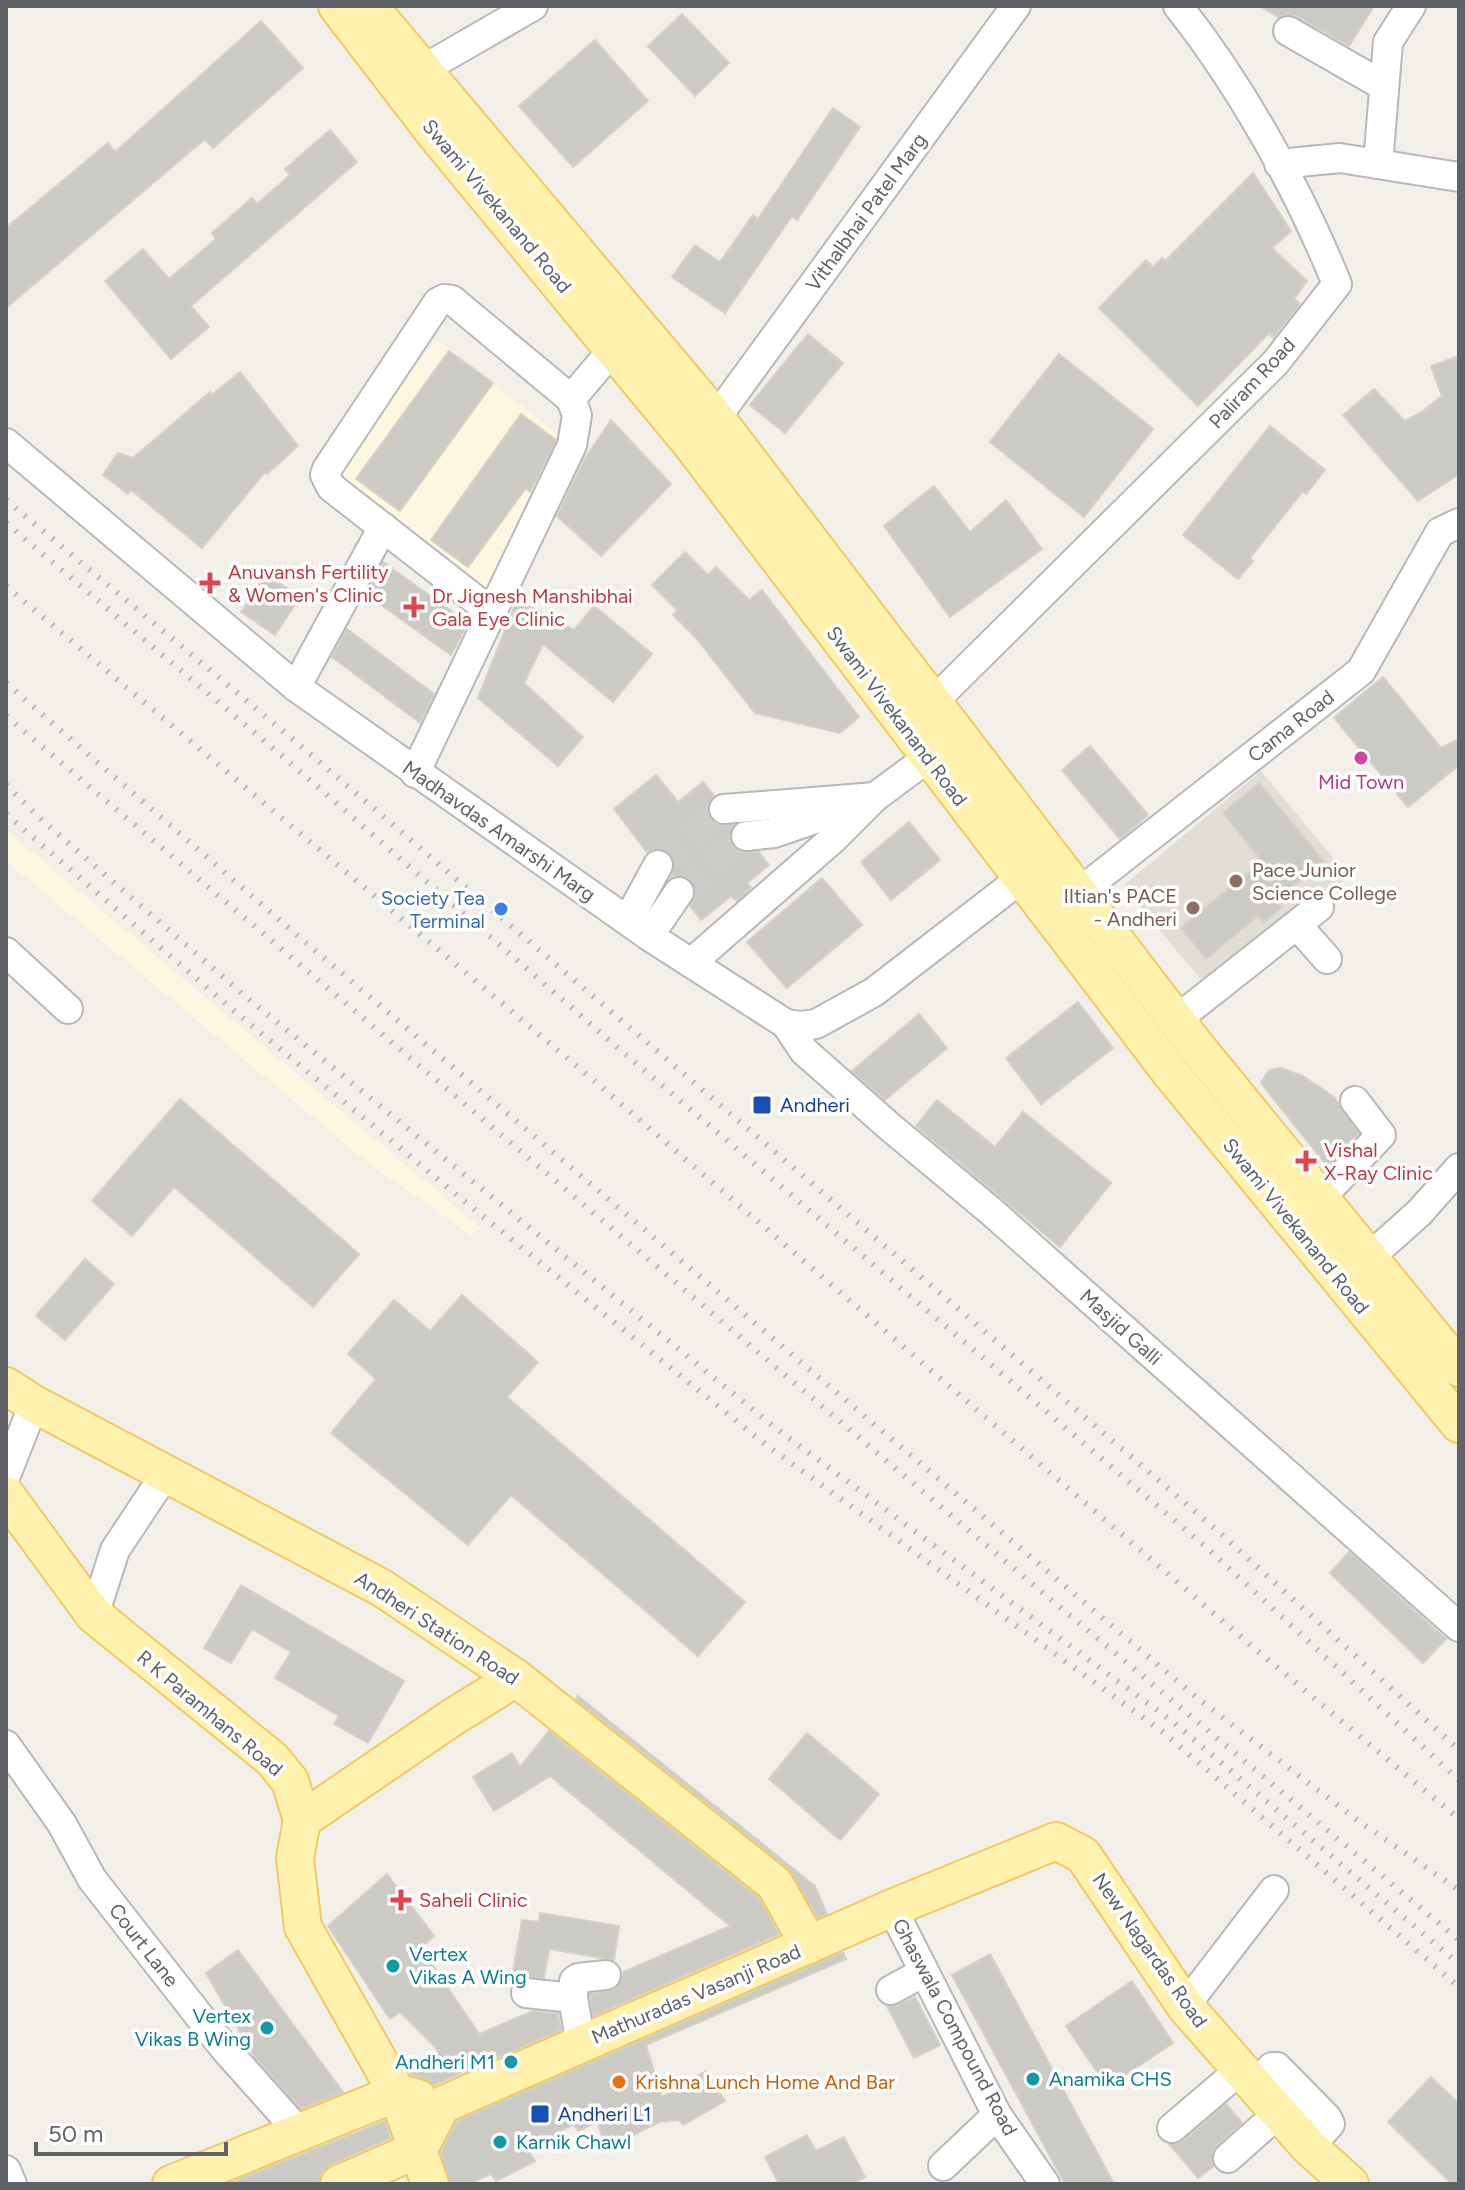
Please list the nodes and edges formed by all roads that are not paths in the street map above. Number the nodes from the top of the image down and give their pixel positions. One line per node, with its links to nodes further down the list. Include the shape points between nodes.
1 (337, 6): 13 (main road, Swami Vivekanand Road, via 436,135)
2 (369, 6): 8 (main road, Swami Vivekanand Road)
3 (533, 6): 8 (street)
4 (1016, 6): 15 (street, Vithalbhai Patel Marg)
5 (1178, 6): 10 (street, Paliram Road)
6 (1411, 6): 9 (street, via 1388,42)
7 (1288, 31): 9 (street)
8 (422, 70): 15 (main road, Swami Vivekanand Road)
9 (1384, 86): 11 (street)
10 (1279, 164): 11 (street, via 1340,158); 21 (street, Paliram Road, via 1337,284 1276,362)
11 (1378, 164): 12 (street)
12 (1459, 177)
13 (614, 348): 14 (street); 22 (main road, Swami Vivekanand Road)
14 (571, 399): 18 (street, via 452,300 438,302 325,475 331,487); 19 (street, via 577,415 572,445)
15 (716, 418): 21 (main road, Swami Vivekanand Road)
16 (6, 443): 20 (street, Madhavdas Amarshi Marg)
17 (1459, 523): 31 (street, Cama Road, via 1440,532 1361,671)
18 (383, 527): 19 (street); 20 (street)
19 (490, 611): 23 (street)
20 (296, 687): 23 (street, Madhavdas Amarshi Marg)
21 (932, 703): 27 (main road, Swami Vivekanand Road)
22 (929, 757): 24 (street); 29 (main road, Swami Vivekanand Road)
23 (415, 773): 35 (street, Madhavdas Amarshi Marg)
24 (875, 797): 25 (street); 26 (street, via 774,833); 38 (street)
25 (724, 809)
26 (746, 836)
27 (1051, 856): 29 (street); 31 (main road, Swami Vivekanand Road)
28 (658, 865): 35 (street)
29 (1021, 878): 33 (main road, Swami Vivekanand Road); 41 (street, via 874,992 816,1024)
30 (679, 892): 35 (street)
31 (1078, 892): 33 (street, Cama Road); 40 (main road, Swami Vivekanand Road)
32 (1319, 907): 34 (street)
33 (1050, 916): 46 (main road, Swami Vivekanand Road)
34 (1297, 925): 37 (street); 40 (street)
35 (638, 928): 38 (street, Madhavdas Amarshi Marg)
36 (6, 952): 39 (street)
37 (1327, 959)
38 (691, 963): 41 (street, Madhavdas Amarshi Marg)
39 (68, 1009)
40 (1176, 1020): 44 (main road, Swami Vivekanand Road)
41 (786, 1024): 54 (street, Masjid Galli, via 804,1051)
42 (1355, 1101): 44 (street, via 1381,1135)
43 (1459, 1168): 45 (street)
44 (1320, 1198): 45 (main road, Swami Vivekanand Road)
45 (1369, 1257): 46 (street); 47 (main road, Swami Vivekanand Road)
46 (1342, 1282): 49 (main road, Swami Vivekanand Road)
47 (1459, 1368)
48 (20, 1395): 50 (main road, Andheri Station Road); 51 (street)
49 (1459, 1424)
50 (166, 1473): 53 (street, via 115,1550); 55 (main road, Andheri Station Road, via 382,1588)
51 (6, 1475)
52 (6, 1495): 53 (main road, R K Paramhans Road)
53 (94, 1615): 57 (main road, R K Paramhans Road, via 272,1759 290,1781)
54 (1459, 1627)
55 (516, 1678): 57 (main road); 61 (main road, Andheri Station Road, via 775,1884)
56 (6, 1745): 75 (street, Court Lane, via 62,1824 92,1879 225,2049)
57 (302, 1820): 71 (main road, R K Paramhans Road, via 295,1858 303,1927)
58 (950, 1885): 60 (main road, Mathuradas Vasanji Road); 68 (main road, New Nagardas Road, via 1056,1841 1083,1855)
59 (1274, 1890): 68 (street)
60 (892, 1908): 61 (main road, Mathuradas Vasanji Road); 62 (street, Ghaswala Compound Road)
61 (809, 1945): 69 (main road, Mathuradas Vasanji Road)
62 (924, 1972): 64 (street); 67 (street, Ghaswala Compound Road)
63 (606, 1975): 66 (street, via 578,1978)
64 (891, 1990)
65 (526, 1993): 66 (street)
66 (573, 1998): 69 (street)
67 (939, 2002): 73 (street, Ghaswala Compound Road); 76 (street, via 954,2000)
68 (1185, 2006): 70 (main road, New Nagardas Road)
69 (581, 2044): 72 (main road, Mathuradas Vasanji Road)
70 (1273, 2091): 74 (street); 78 (street); 86 (main road, New Nagardas Road, via 1309,2147)
71 (397, 2093): 72 (main road); 75 (main road); 77 (main road, R K Paramhans Road)
72 (442, 2105): 77 (main road)
73 (997, 2115): 79 (street); 85 (street, Ghaswala Compound Road)
74 (1172, 2128)
75 (299, 2132): 82 (main road)
76 (1026, 2132)
77 (419, 2149): 83 (main road); 84 (main road, R K Paramhans Road)
78 (1228, 2158)
79 (943, 2166)
80 (6, 2170): 81 (street)
81 (12, 2184)
82 (171, 2184)
83 (339, 2184)
84 (430, 2184)
85 (1045, 2184)
86 (1350, 2184)

